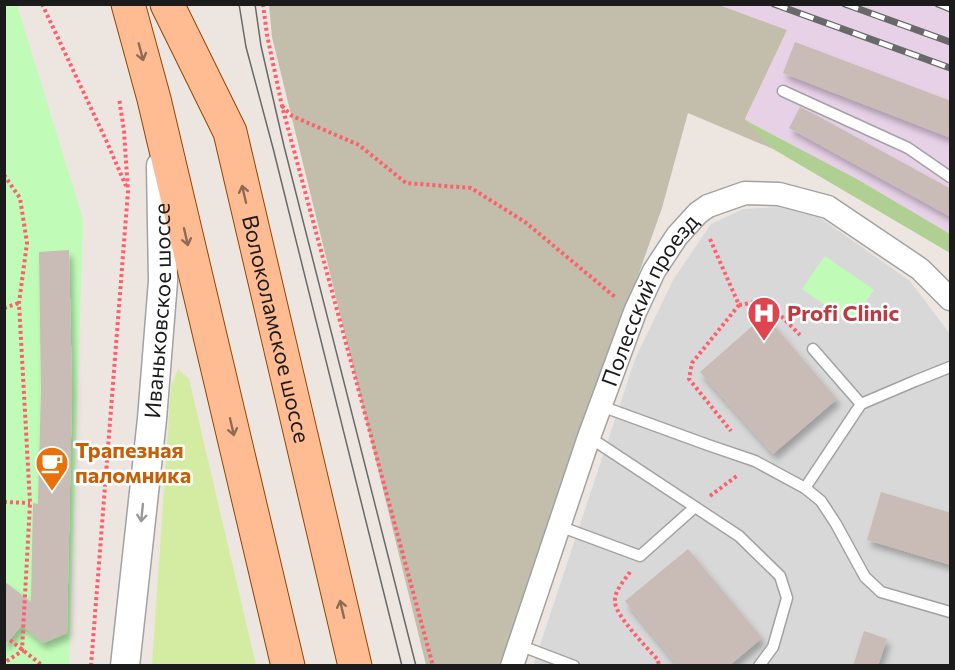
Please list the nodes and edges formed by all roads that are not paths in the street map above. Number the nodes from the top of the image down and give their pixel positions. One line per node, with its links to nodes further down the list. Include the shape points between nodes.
1 (128, 4): 4 (main road, one-way to 4)
2 (167, 4): 19 (main road, Волоколамское шоссе, one-way to 2, via 230,132)
3 (783, 91): 5 (lane, via 908,148)
4 (154, 99): 17 (street, Иваньковское шоссе, one-way to 17, via 161,157 163,281); 18 (main road, one-way to 18)
5 (951, 177)
6 (951, 299): 10 (street, Полесский проезд, via 920,269 828,207 779,194 745,194 708,206 677,236 654,271)
7 (813, 349): 9 (lane)
8 (951, 367): 9 (lane)
9 (861, 404): 12 (lane)
10 (601, 406): 11 (street, Полесский проезд); 12 (lane, via 755,461)
11 (590, 437): 13 (lane); 14 (street, Полесский проезд)
12 (805, 488): 15 (lane, via 821,501 865,577 881,592)
13 (695, 507): 14 (lane, via 640,556); 21 (lane, via 739,536 780,576 787,598 773,647)
14 (559, 526): 16 (street, Полесский проезд)
15 (951, 612)
16 (516, 655): 20 (lane)
17 (125, 666)
18 (288, 666)
19 (355, 666)
20 (574, 666)
21 (759, 666)

